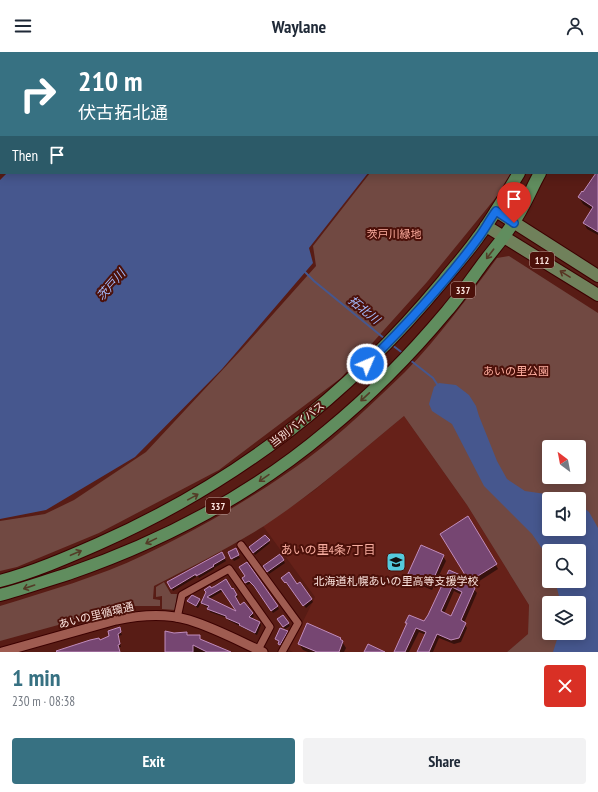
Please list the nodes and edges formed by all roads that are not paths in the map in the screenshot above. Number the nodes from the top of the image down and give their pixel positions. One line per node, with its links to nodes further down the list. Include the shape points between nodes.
1 (518, 174): 3 (highway, 当別バイパス / 337)
2 (539, 174): 4 (highway, 337)
3 (496, 211): 4 (main road, 112); 5 (highway, 当別バイパス / 337)
4 (514, 223): 6 (highway, 337); 7 (main road, 112)
5 (486, 226): 6 (main road, 112); 10 (highway, 当別バイパス / 337, one-way to 5, via 45,566 128,531 199,493 253,458 315,412 358,373 428,299)
6 (503, 236): 8 (main road, 112, one-way to 6); 11 (highway, 337, one-way to 11, via 449,309 406,357 328,431 261,480 206,514 134,549 91,566)
7 (598, 276)
8 (598, 295)
9 (241, 546): 15 (street, via 298,623)
10 (0, 581)
11 (0, 595)
12 (177, 618): 13 (street, あいの里循環通, via 189,620); 13 (street, via 182,595 229,570 270,627); 14 (street, あいの里循環通, via 135,616)
13 (261, 651)
14 (2, 652)
15 (282, 652)

